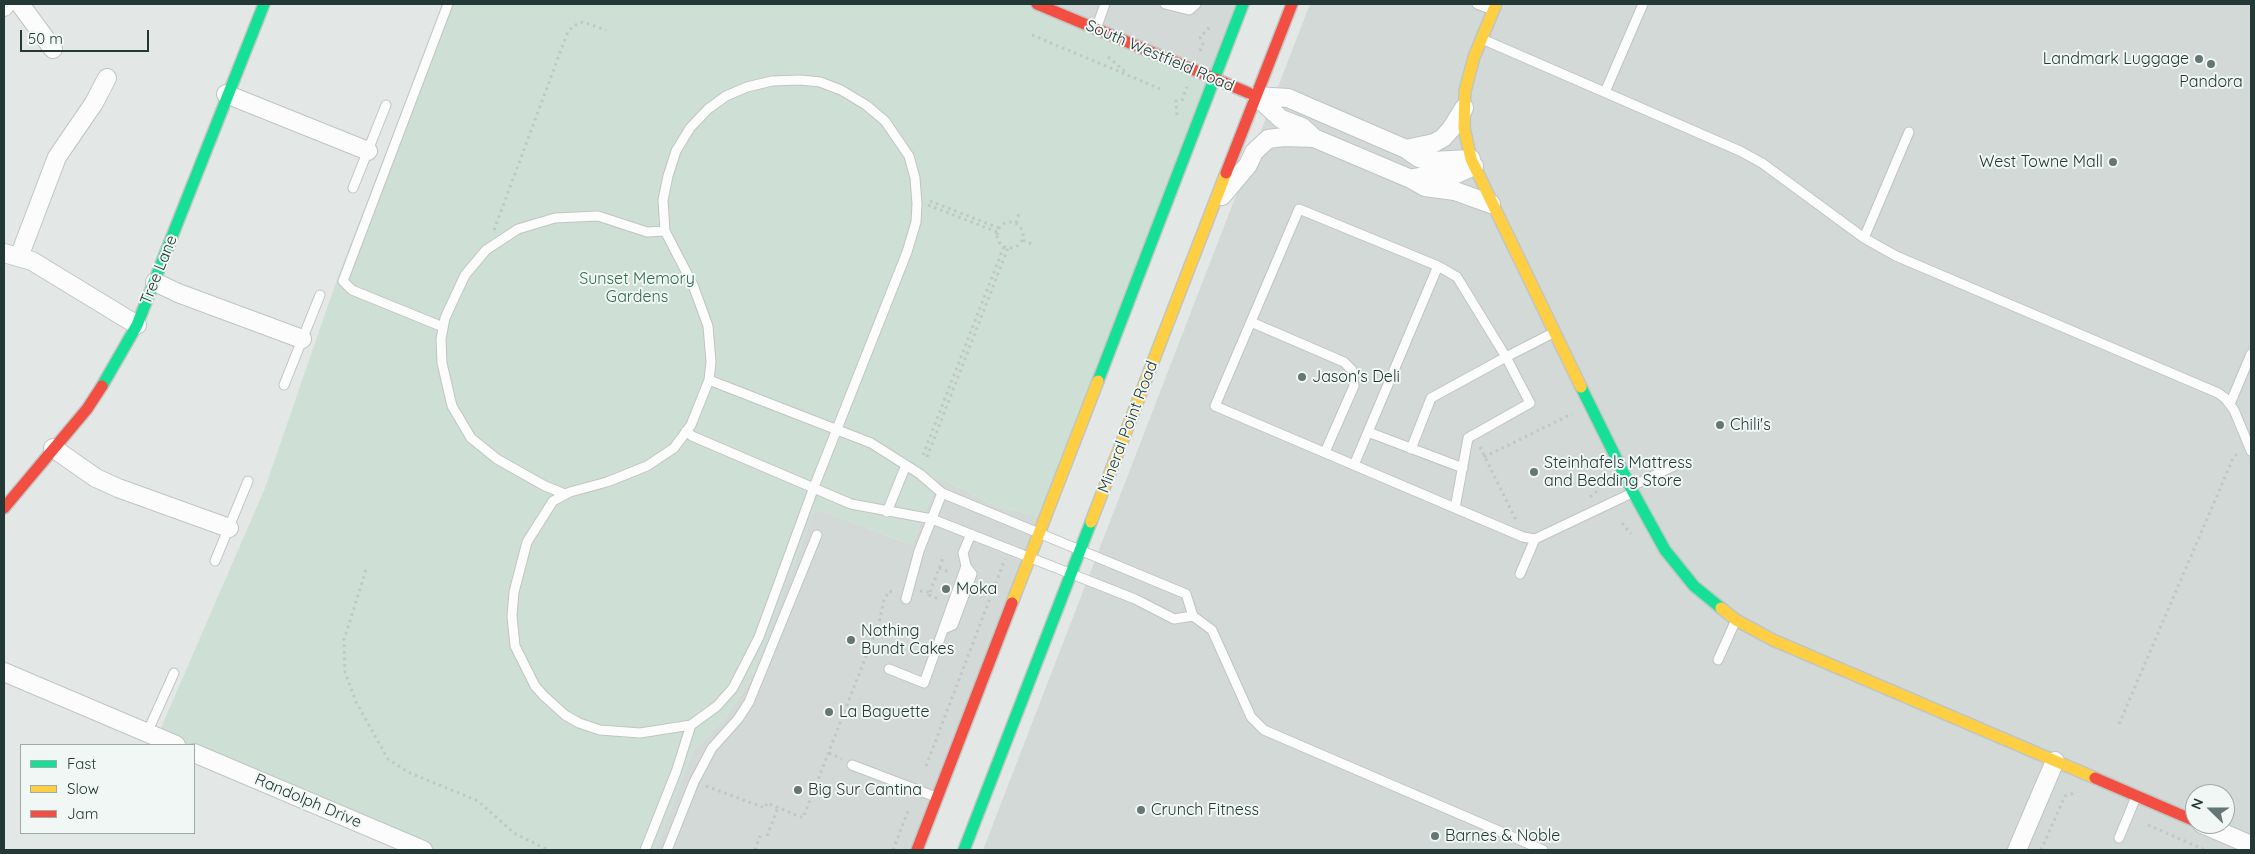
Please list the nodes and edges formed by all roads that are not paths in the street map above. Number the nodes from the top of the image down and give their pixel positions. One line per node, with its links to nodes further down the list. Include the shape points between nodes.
1 (6, 4): 13 (street)
2 (20, 4): 17 (street)
3 (264, 4): 21 (street, Tree Lane)
4 (448, 4): 42 (lane, via 343,281 352,290)
5 (1037, 4): 15 (street, South Westfield Road)
6 (1105, 4): 15 (lane)
7 (1165, 4): 8 (lane, via 1189,10)
8 (1196, 4)
9 (1243, 4): 19 (street)
10 (1292, 4): 22 (street, Mineral Point Road)
11 (1477, 4): 14 (lane)
12 (1643, 4): 20 (lane)
13 (4, 7)
14 (1495, 7): 16 (street)
15 (1095, 29): 19 (street, South Westfield Road)
16 (1482, 39): 20 (lane); 24 (street, via 1469,72)
17 (53, 49)
18 (107, 78): 36 (street, via 57,158)
19 (1214, 80): 22 (street, South Westfield Road); 72 (street)
20 (1605, 92): 35 (lane, via 1762,163)
21 (226, 94): 28 (street); 38 (street, Tree Lane)
22 (1256, 96): 26 (street, via 1281,119 1302,127); 27 (street, via 1288,98); 33 (street, Mineral Point Road)
23 (386, 105): 28 (lane)
24 (1464, 108): 27 (street, via 1443,138); 29 (street, via 1464,128)
25 (1909, 132): 35 (lane)
26 (1314, 138): 30 (street); 33 (street, via 1268,140 1254,152 1248,165)
27 (1406, 149): 29 (street, via 1431,161)
28 (368, 151): 31 (lane)
29 (1473, 163): 30 (street, via 1452,176); 32 (street)
30 (1411, 179): 32 (street, via 1425,187 1455,191)
31 (353, 188)
32 (1491, 204): 43 (street)
33 (1212, 207): 75 (street, Mineral Point Road)
34 (665, 230): 42 (lane, via 647,232 598,216 555,218 518,229 486,250 465,275); 47 (lane, via 693,285 708,326); 50 (lane, via 663,200 676,151 690,128 726,96 772,81 820,82 866,105 885,121 909,156 915,178 916,222)
35 (1864, 238): 49 (lane, via 1896,256 2218,394)
36 (11, 255): 41 (street, via 32,261)
37 (1438, 266): 40 (lane, via 1299,209); 46 (lane, via 1457,277); 52 (lane)
38 (155, 282): 41 (street, Tree Lane); 44 (street)
39 (320, 295): 44 (lane)
40 (1250, 322): 56 (lane, via 1344,362 1352,370 1354,386); 56 (lane, via 1215,406)
41 (136, 325): 53 (street, Tree Lane, via 111,373 87,409)
42 (443, 327): 65 (lane, via 444,372 452,406 471,438 497,459)
43 (1554, 334): 46 (lane); 63 (street)
44 (302, 340): 48 (lane)
45 (2251, 354): 49 (lane)
46 (1506, 356): 54 (lane, via 1430,398); 60 (lane, via 1530,403 1468,438)
47 (709, 380): 50 (lane); 51 (lane)
48 (284, 385)
49 (2230, 404): 55 (lane)
50 (838, 430): 57 (lane, via 871,443); 62 (lane)
51 (686, 431): 62 (lane); 65 (lane, via 674,448 647,466)
52 (1368, 432): 54 (lane); 58 (lane)
53 (53, 448): 66 (street, Tree Lane); 70 (street, via 96,478 118,488)
54 (1411, 449): 60 (lane)
55 (2251, 450)
56 (1325, 452): 58 (lane)
57 (906, 465): 64 (lane); 68 (lane)
58 (1354, 465): 67 (lane)
59 (1674, 466): 63 (lane)
60 (1463, 468): 67 (lane)
61 (248, 481): 70 (lane)
62 (814, 487): 68 (lane, via 851,504); 89 (lane, via 745,667 717,706)
63 (1631, 490): 74 (lane); 83 (street, via 1652,530 1678,568 1694,586)
64 (942, 492): 69 (lane); 72 (lane)
65 (565, 494): 89 (lane, via 553,500 527,542 514,592 515,646 535,686 565,715 600,730 640,733)
66 (4, 508)
67 (1455, 508): 74 (lane)
68 (887, 512): 69 (lane)
69 (932, 519): 71 (lane); 81 (lane, via 918,551)
70 (229, 528): 77 (lane)
71 (971, 534): 76 (lane); 78 (lane, via 963,553)
72 (1040, 534): 75 (lane); 76 (street)
73 (817, 535): 103 (lane, via 749,702 712,748 694,782)
74 (1535, 539): 80 (lane)
75 (1080, 550): 79 (street, Mineral Point Road); 82 (lane, via 1186,594)
76 (1030, 559): 79 (lane); 96 (street)
77 (215, 561)
78 (966, 566): 84 (lane); 84 (lane, via 972,574 953,625)
79 (1071, 574): 82 (lane, via 1174,618); 105 (street, Mineral Point Road)
80 (1520, 574)
81 (906, 597)
82 (1193, 616): 106 (lane, via 1212,630 1251,717 1264,730)
83 (1736, 620): 85 (lane); 93 (street, via 1773,640)
84 (944, 629): 86 (lane, via 924,683)
85 (1718, 660)
86 (889, 669)
87 (4, 672): 90 (street)
88 (174, 673): 90 (lane)
89 (691, 725): 102 (lane)
90 (147, 733): 91 (street)
91 (174, 744)
92 (195, 753): 101 (street, Randolph Drive)
93 (2055, 761): 95 (street); 107 (street)
94 (852, 765): 96 (lane)
95 (2136, 796): 97 (street); 99 (lane)
96 (937, 798): 104 (street)
97 (2185, 817)
98 (2225, 834): 100 (street)
99 (2119, 838)
100 (2251, 845)
101 (423, 850)
102 (645, 850)
103 (668, 850)
104 (917, 850)
105 (964, 850)
106 (1542, 850)
107 (2017, 850)

